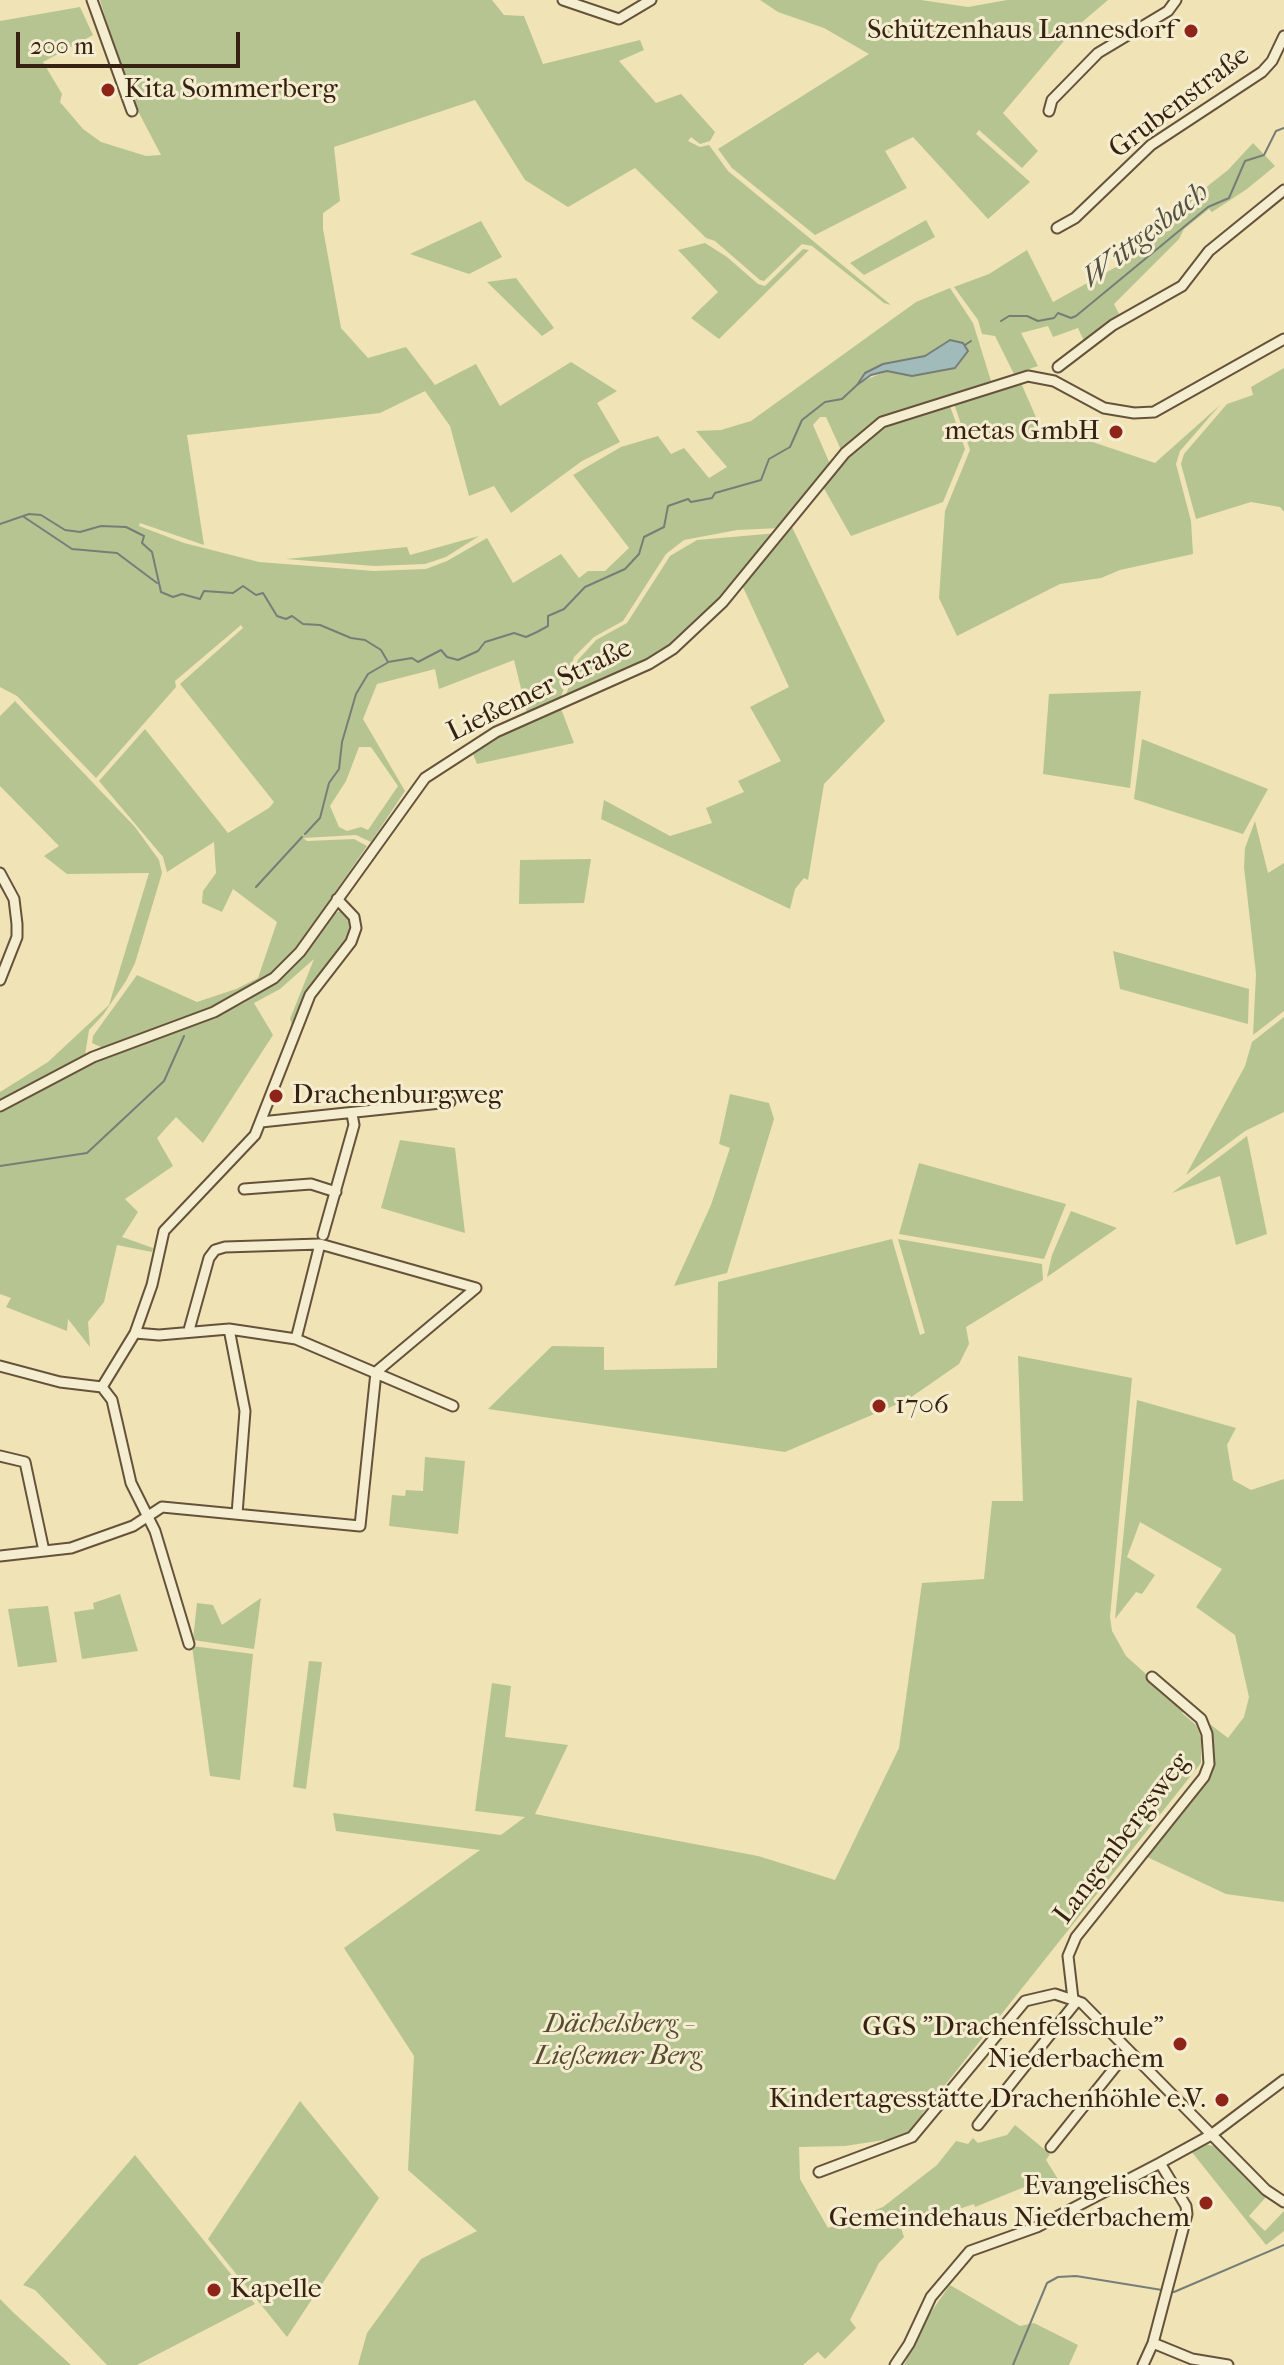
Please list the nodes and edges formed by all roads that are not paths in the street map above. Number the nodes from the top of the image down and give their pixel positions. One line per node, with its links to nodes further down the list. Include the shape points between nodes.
1 (92, 0): 6 (street)
2 (563, 0): 3 (street, via 619,19)
3 (651, 0)
4 (1176, 0): 7 (street, via 1168,11 1120,37 1086,64 1052,100)
5 (1284, 38): 9 (street, Grubenstraße, via 1262,72 1151,145 1075,218)
6 (132, 111)
7 (1049, 111)
8 (1284, 190): 11 (street, via 1209,251 1182,286 1113,325)
9 (1057, 228)
10 (1284, 339): 13 (street, Ließemer Straße, via 1166,407 1144,413 1104,408 1054,381 1028,376 912,410 871,429 684,640 656,660 496,732 437,767 412,791)
11 (1058, 367)
12 (0, 873): 14 (street, via 14,899 17,937)
13 (337, 899): 16 (street, Ließemer Straße, via 300,952 243,998 93,1057); 18 (street, via 350,910 356,928 310,995)
14 (0, 980)
15 (450, 1102): 17 (street)
16 (0, 1106)
17 (352, 1114): 18 (street); 20 (street, via 354,1125)
18 (261, 1122): 24 (street, via 247,1144 164,1231)
19 (244, 1189): 20 (street, via 311,1184)
20 (336, 1192): 21 (street)
21 (322, 1240): 23 (street, via 215,1250); 25 (street); 27 (street, via 476,1288)
22 (229, 1329): 23 (street); 25 (street); 33 (street, via 245,1411)
23 (189, 1330): 24 (street)
24 (135, 1333): 28 (street)
25 (296, 1339): 27 (street)
26 (0, 1366): 28 (street)
27 (376, 1372): 29 (street); 33 (street, via 360,1526)
28 (102, 1387): 31 (street, via 112,1400)
29 (453, 1406)
30 (0, 1456): 35 (street, via 25,1462)
31 (137, 1498): 32 (street); 34 (street)
32 (162, 1507): 33 (street); 34 (street)
33 (237, 1514)
34 (148, 1519): 35 (street, via 71,1548); 37 (street)
35 (44, 1551): 36 (street)
36 (0, 1556)
37 (189, 1644)
38 (1152, 1677): 39 (street, Langenbergsweg, via 1201,1719 1209,1764 1076,1937 1068,1956)
39 (1075, 2000): 40 (street); 42 (street); 46 (street, via 1055,1994 1029,1999 912,2137)
40 (1128, 2051): 43 (street); 44 (street)
41 (1284, 2080): 43 (street)
42 (978, 2125)
43 (1211, 2135): 45 (street); 47 (street)
44 (1051, 2147)
45 (1160, 2163): 48 (street, via 1187,2214); 49 (street, via 1037,2227 970,2251 931,2297)
46 (819, 2172)
47 (1284, 2202)
48 (1153, 2343): 50 (street); 51 (street, via 1192,2359)
49 (895, 2365)
50 (1143, 2365)
51 (1228, 2365)

